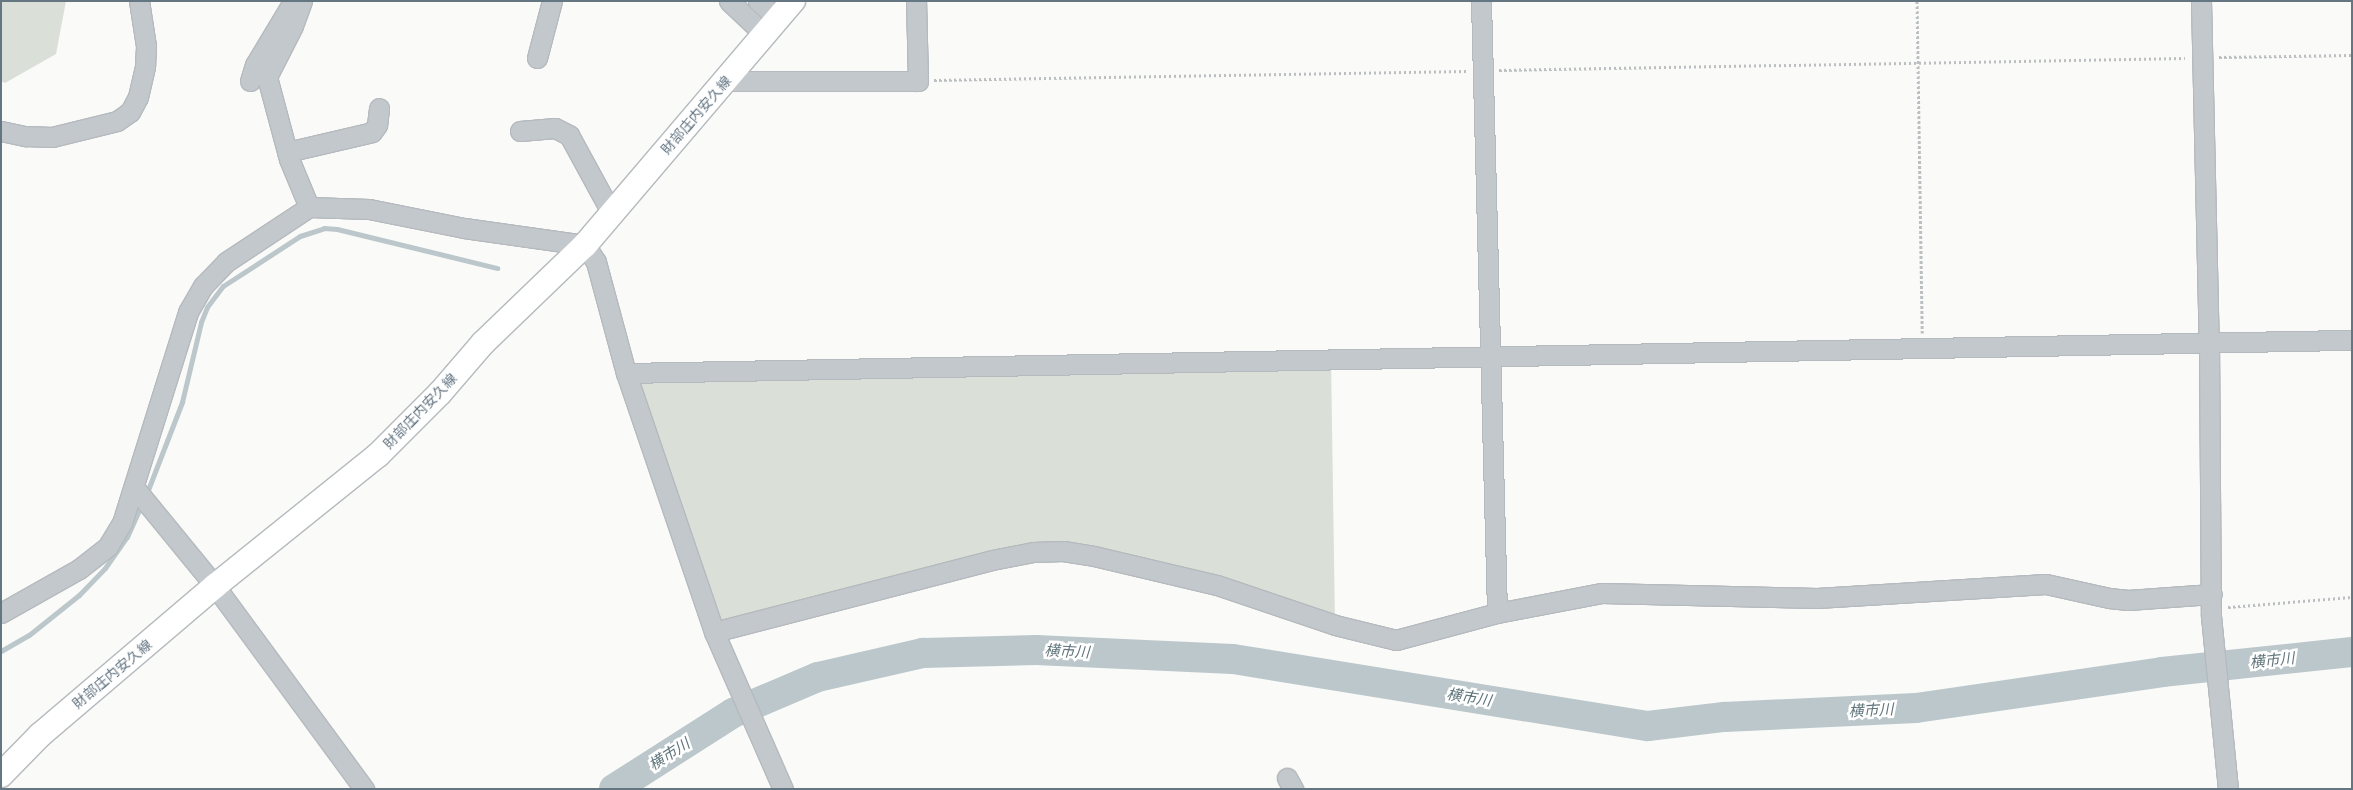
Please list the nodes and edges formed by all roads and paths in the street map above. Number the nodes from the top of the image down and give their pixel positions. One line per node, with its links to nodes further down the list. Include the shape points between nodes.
1 (139, 1): 21 (street, via 146,46 145,66 138,97 130,112 117,121 52,137)
2 (552, 1): 14 (street)
3 (729, 1): 11 (street)
4 (758, 1): 11 (street)
5 (793, 1): 11 (main road, 財部庄内安久線)
6 (916, 1): 17 (street)
7 (1481, 1): 16 (street)
8 (1917, 1): 15 (path)
9 (2201, 1): 13 (street)
10 (294, 3): 19 (street, via 255,65); 23 (street, via 293,26 266,77)
11 (772, 27): 18 (main road, 財部庄内安久線)
12 (2352, 55): 13 (path)
13 (2202, 57): 15 (path); 28 (street)
14 (537, 58)
15 (1918, 63): 16 (path); 29 (path)
16 (1483, 70): 17 (path); 30 (street)
17 (918, 80): 18 (street)
18 (726, 81): 25 (main road, 財部庄内安久線)
19 (250, 82)
20 (379, 108): 23 (street, via 377,125 372,132)
21 (1, 131)
22 (520, 131): 25 (street, via 555,128 569,135)
23 (287, 152): 24 (street)
24 (309, 207): 26 (street, via 369,209 464,228); 32 (street, via 226,262 203,286 188,312)
25 (612, 214): 26 (main road, 財部庄内安久線)
26 (585, 245): 31 (street, via 596,262); 33 (main road, 財部庄内安久線, via 484,343 378,455)
27 (2352, 340): 28 (street)
28 (2209, 342): 29 (street); 35 (street)
29 (1922, 347): 30 (street)
30 (1490, 356): 31 (street); 37 (street)
31 (626, 372): 38 (street)
32 (134, 487): 33 (street); 36 (street, via 122,524 108,546 79,569)
33 (215, 586): 39 (main road, 財部庄内安久線, via 40,735); 40 (street)
34 (2352, 597): 35 (path)
35 (2212, 606): 37 (street, via 2109,598 2046,584 1817,598 1602,593); 42 (street)
36 (1, 612)
37 (1498, 613): 38 (street, via 1396,640 1335,625 1217,585 1094,556 1033,552 992,560)
38 (717, 639): 41 (street)
39 (1, 775)
40 (364, 789)
41 (783, 789)
42 (2228, 789)

